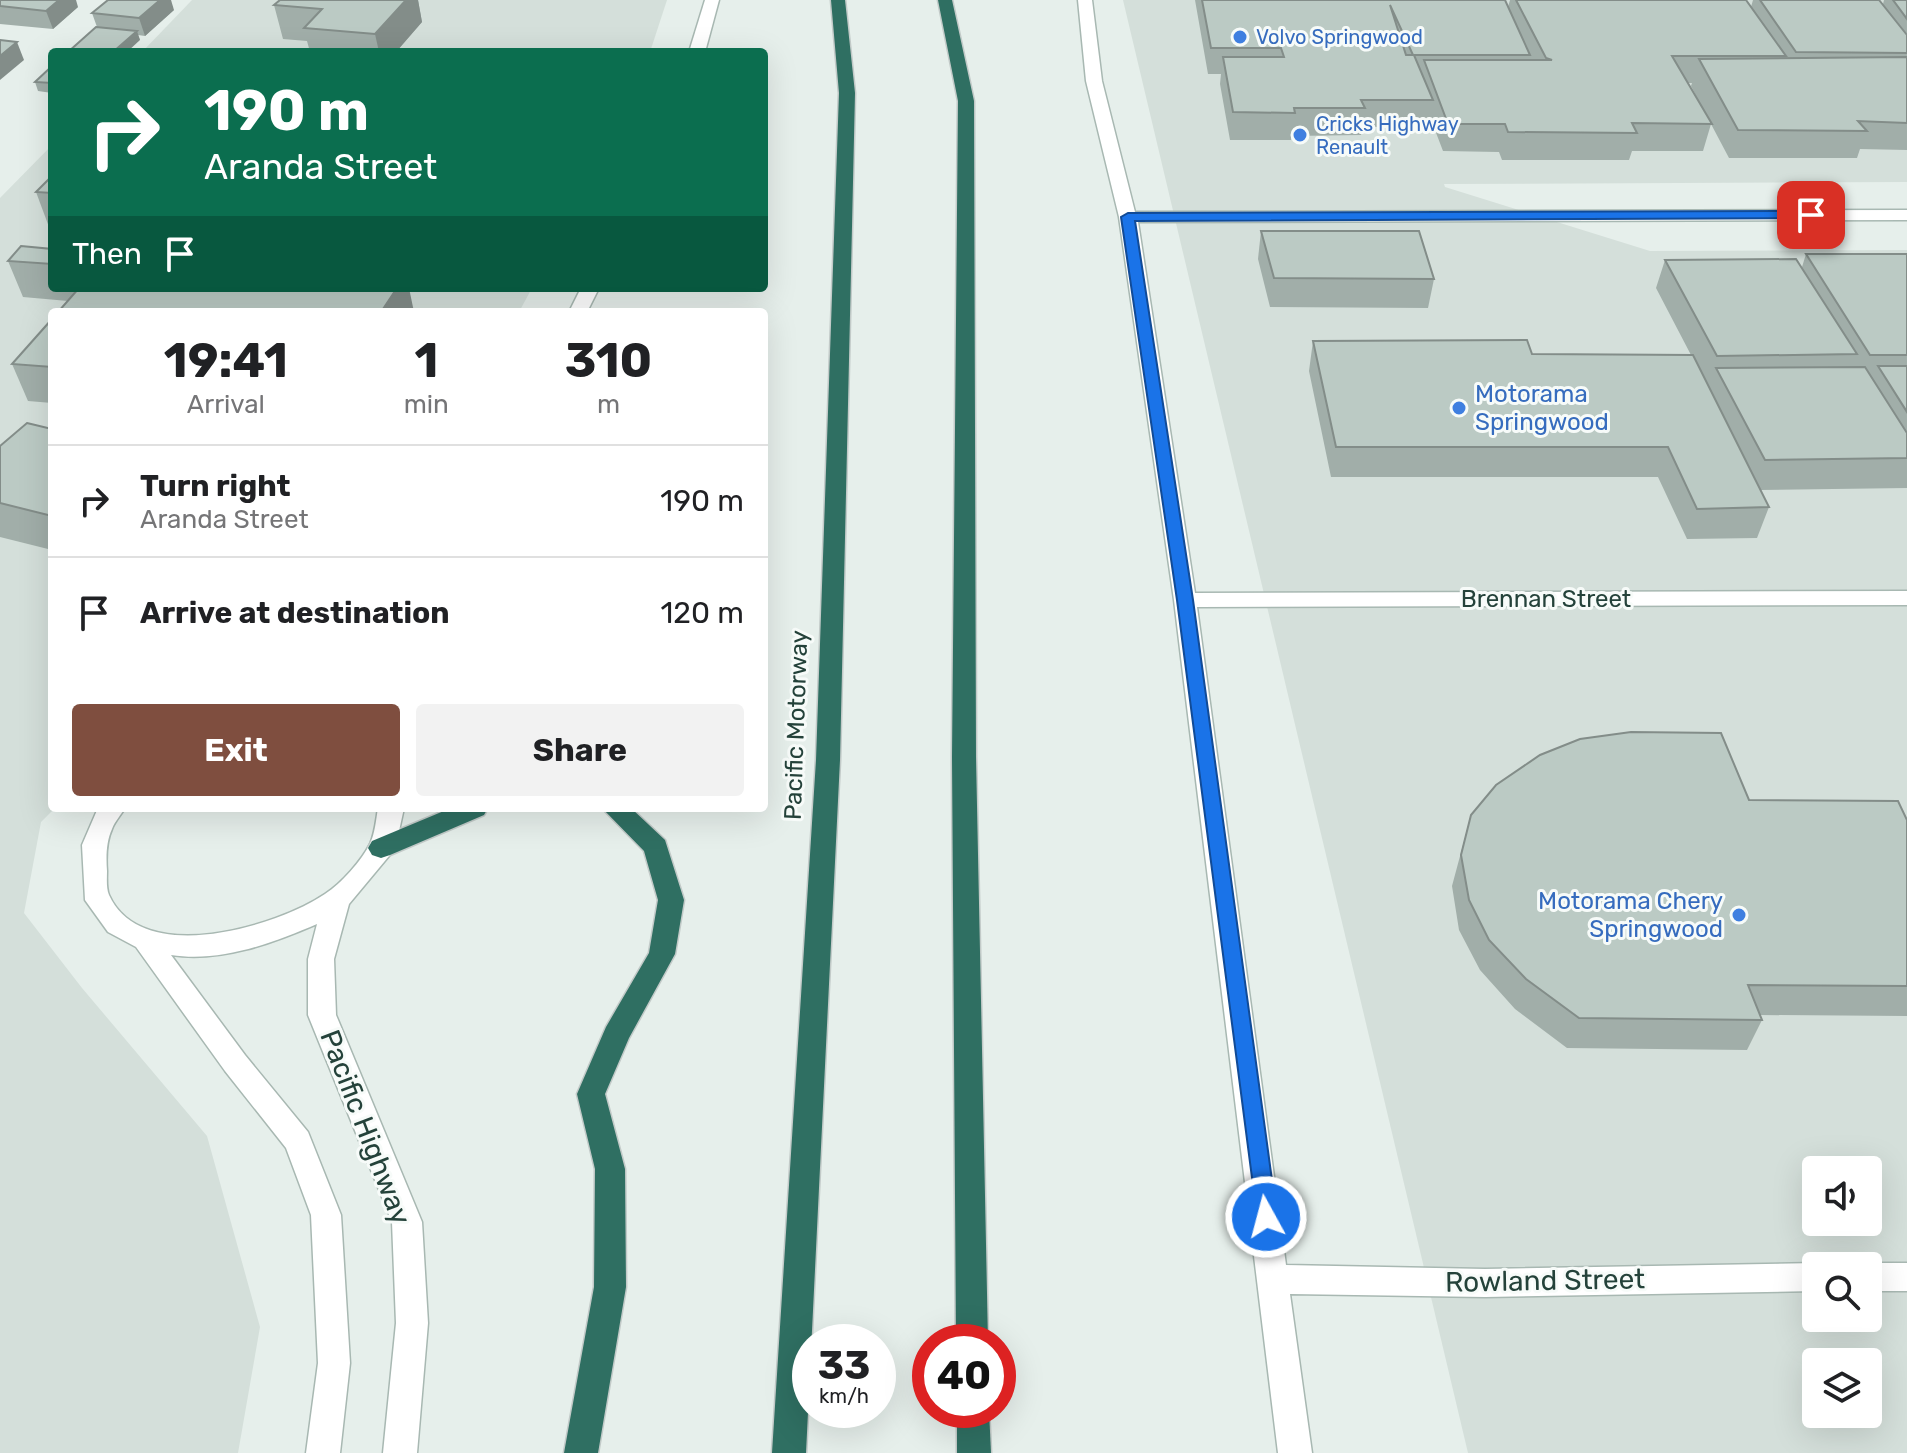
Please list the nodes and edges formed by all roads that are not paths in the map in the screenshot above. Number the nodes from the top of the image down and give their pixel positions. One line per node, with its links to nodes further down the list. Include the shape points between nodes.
1 (712, 0): 5 (street)
2 (838, 0): 26 (highway, Pacific Motorway, via 847,93 829,744)
3 (945, 0): 21 (highway, via 966,101 964,757)
4 (1085, 0): 7 (street, via 1094,81)
5 (698, 48)
6 (1907, 215): 7 (street)
7 (1128, 217): 9 (street)
8 (1907, 598): 9 (street, Brennan Street)
9 (1185, 600): 20 (street)
10 (110, 812): 16 (street, via 92,848 96,898 110,917)
11 (390, 812): 14 (street)
12 (466, 812): 14 (highway)
13 (619, 812): 25 (highway, via 656,847 671,900 662,954 616,1035 591,1094 610,1169 610,1287)
14 (381, 848): 15 (street)
15 (337, 899): 16 (street, via 282,929 228,943 187,947); 24 (street, Pacific Highway, via 321,959 322,1015 407,1222 412,1323)
16 (146, 941): 23 (street, via 298,1141 326,1215 334,1363)
17 (1802, 1277): 20 (street, Rowland Street, via 1485,1283)
18 (1882, 1277): 19 (street)
19 (1907, 1277)
20 (1274, 1279): 28 (street)
21 (972, 1324)
22 (973, 1428): 27 (highway)
23 (323, 1453)
24 (400, 1453)
25 (581, 1453)
26 (789, 1453)
27 (974, 1453)
28 (1295, 1453)

